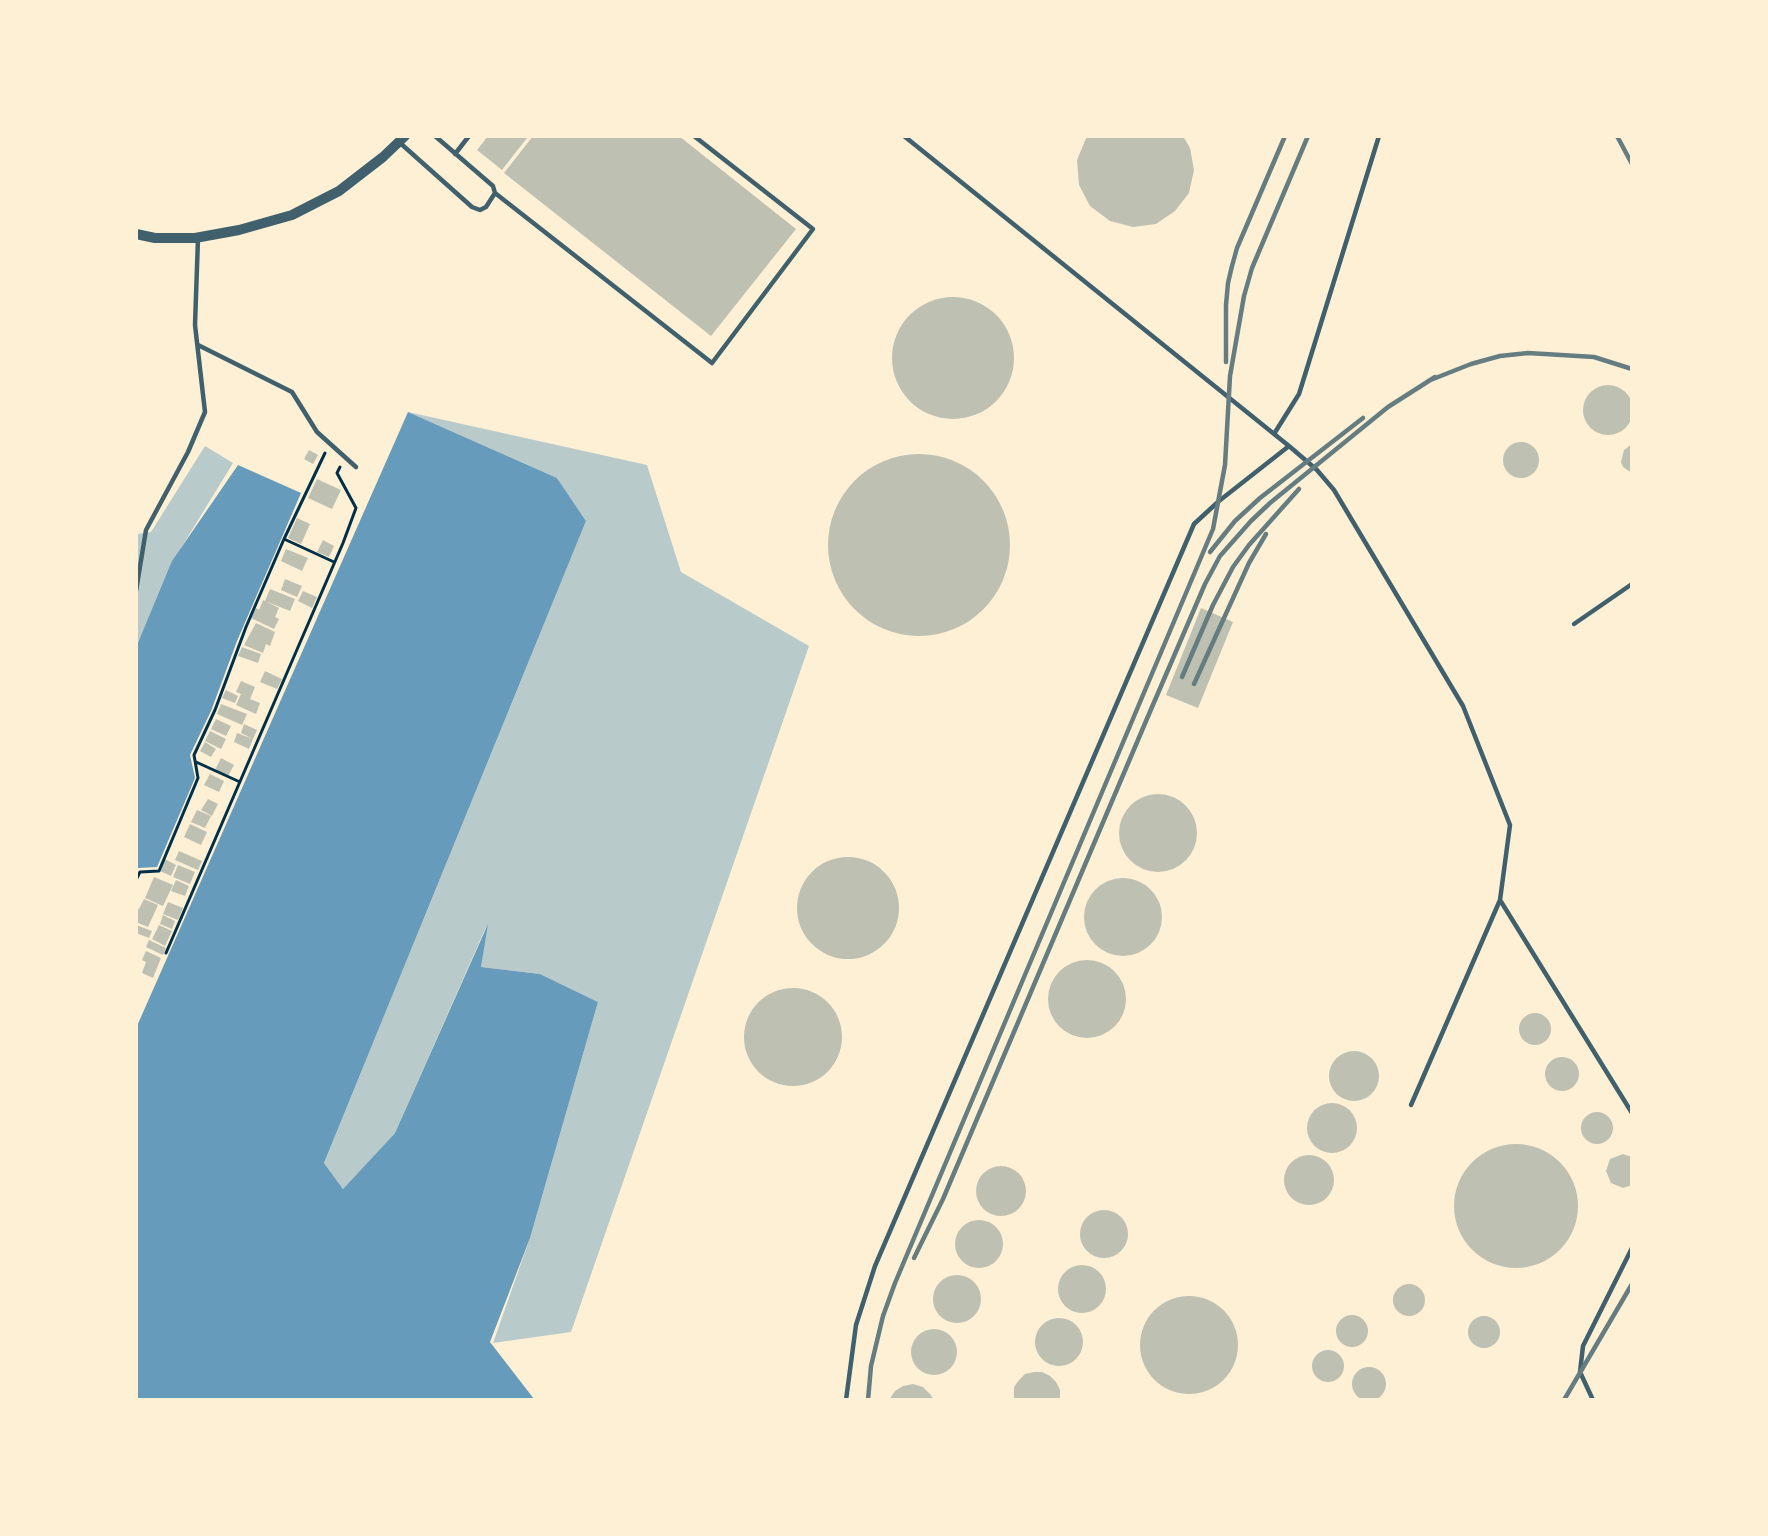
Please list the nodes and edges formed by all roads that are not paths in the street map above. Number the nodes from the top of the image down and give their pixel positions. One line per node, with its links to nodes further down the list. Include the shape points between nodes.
1 (435, 136): 7 (lane)
2 (469, 136): 7 (lane)
3 (694, 136): 8 (lane, via 813,229 712,363)
4 (904, 136): 12 (lane)
5 (1379, 136): 12 (lane, via 1299,394)
6 (402, 139): 8 (lane, via 472,207 486,207); 10 (street, via 339,191 292,215)
7 (455, 154): 8 (lane, via 493,186)
8 (495, 193)
9 (136, 234): 10 (street)
10 (198, 238): 11 (lane)
11 (198, 345): 14 (lane, via 292,392 317,432); 16 (lane, via 205,412 146,530)
12 (1274, 434): 13 (lane)
13 (1289, 446): 18 (lane, via 1334,490 1463,706 1510,825); 22 (lane, via 1194,524 875,1266 856,1325)
14 (356, 467)
15 (1632, 584): 17 (lane)
16 (136, 591)
17 (1574, 624)
18 (1500, 900): 19 (lane); 20 (lane)
19 (1411, 1105)
20 (1632, 1113)
21 (1632, 1248): 23 (lane, via 1583,1347 1580,1372)
22 (846, 1400)
23 (1593, 1400)

